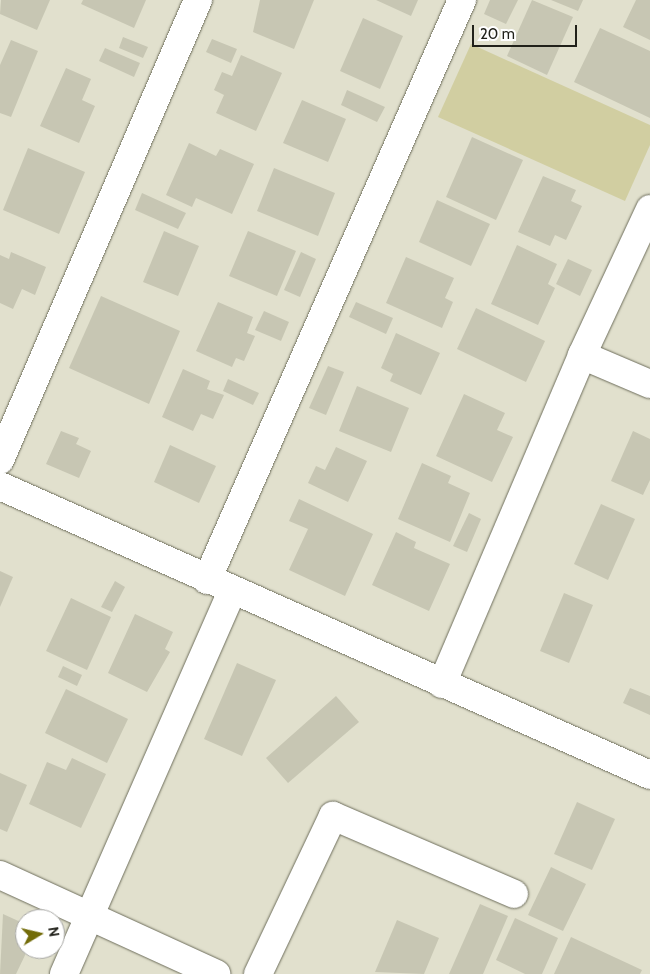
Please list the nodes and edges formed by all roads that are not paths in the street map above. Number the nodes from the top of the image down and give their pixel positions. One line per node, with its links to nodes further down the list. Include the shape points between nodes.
1 (198, 0): 6 (street)
2 (462, 0): 8 (street)
3 (650, 209): 4 (street)
4 (582, 355): 5 (street); 10 (street)
5 (650, 384)
6 (0, 460)
7 (0, 486): 8 (street)
8 (208, 580): 9 (street)
9 (232, 592): 10 (street); 14 (street)
10 (442, 684): 11 (street)
11 (650, 775)
12 (0, 875): 14 (street)
13 (514, 894): 17 (street, via 333,816)
14 (91, 916): 15 (street); 16 (street)
15 (64, 974)
16 (216, 974)
17 (258, 974)

